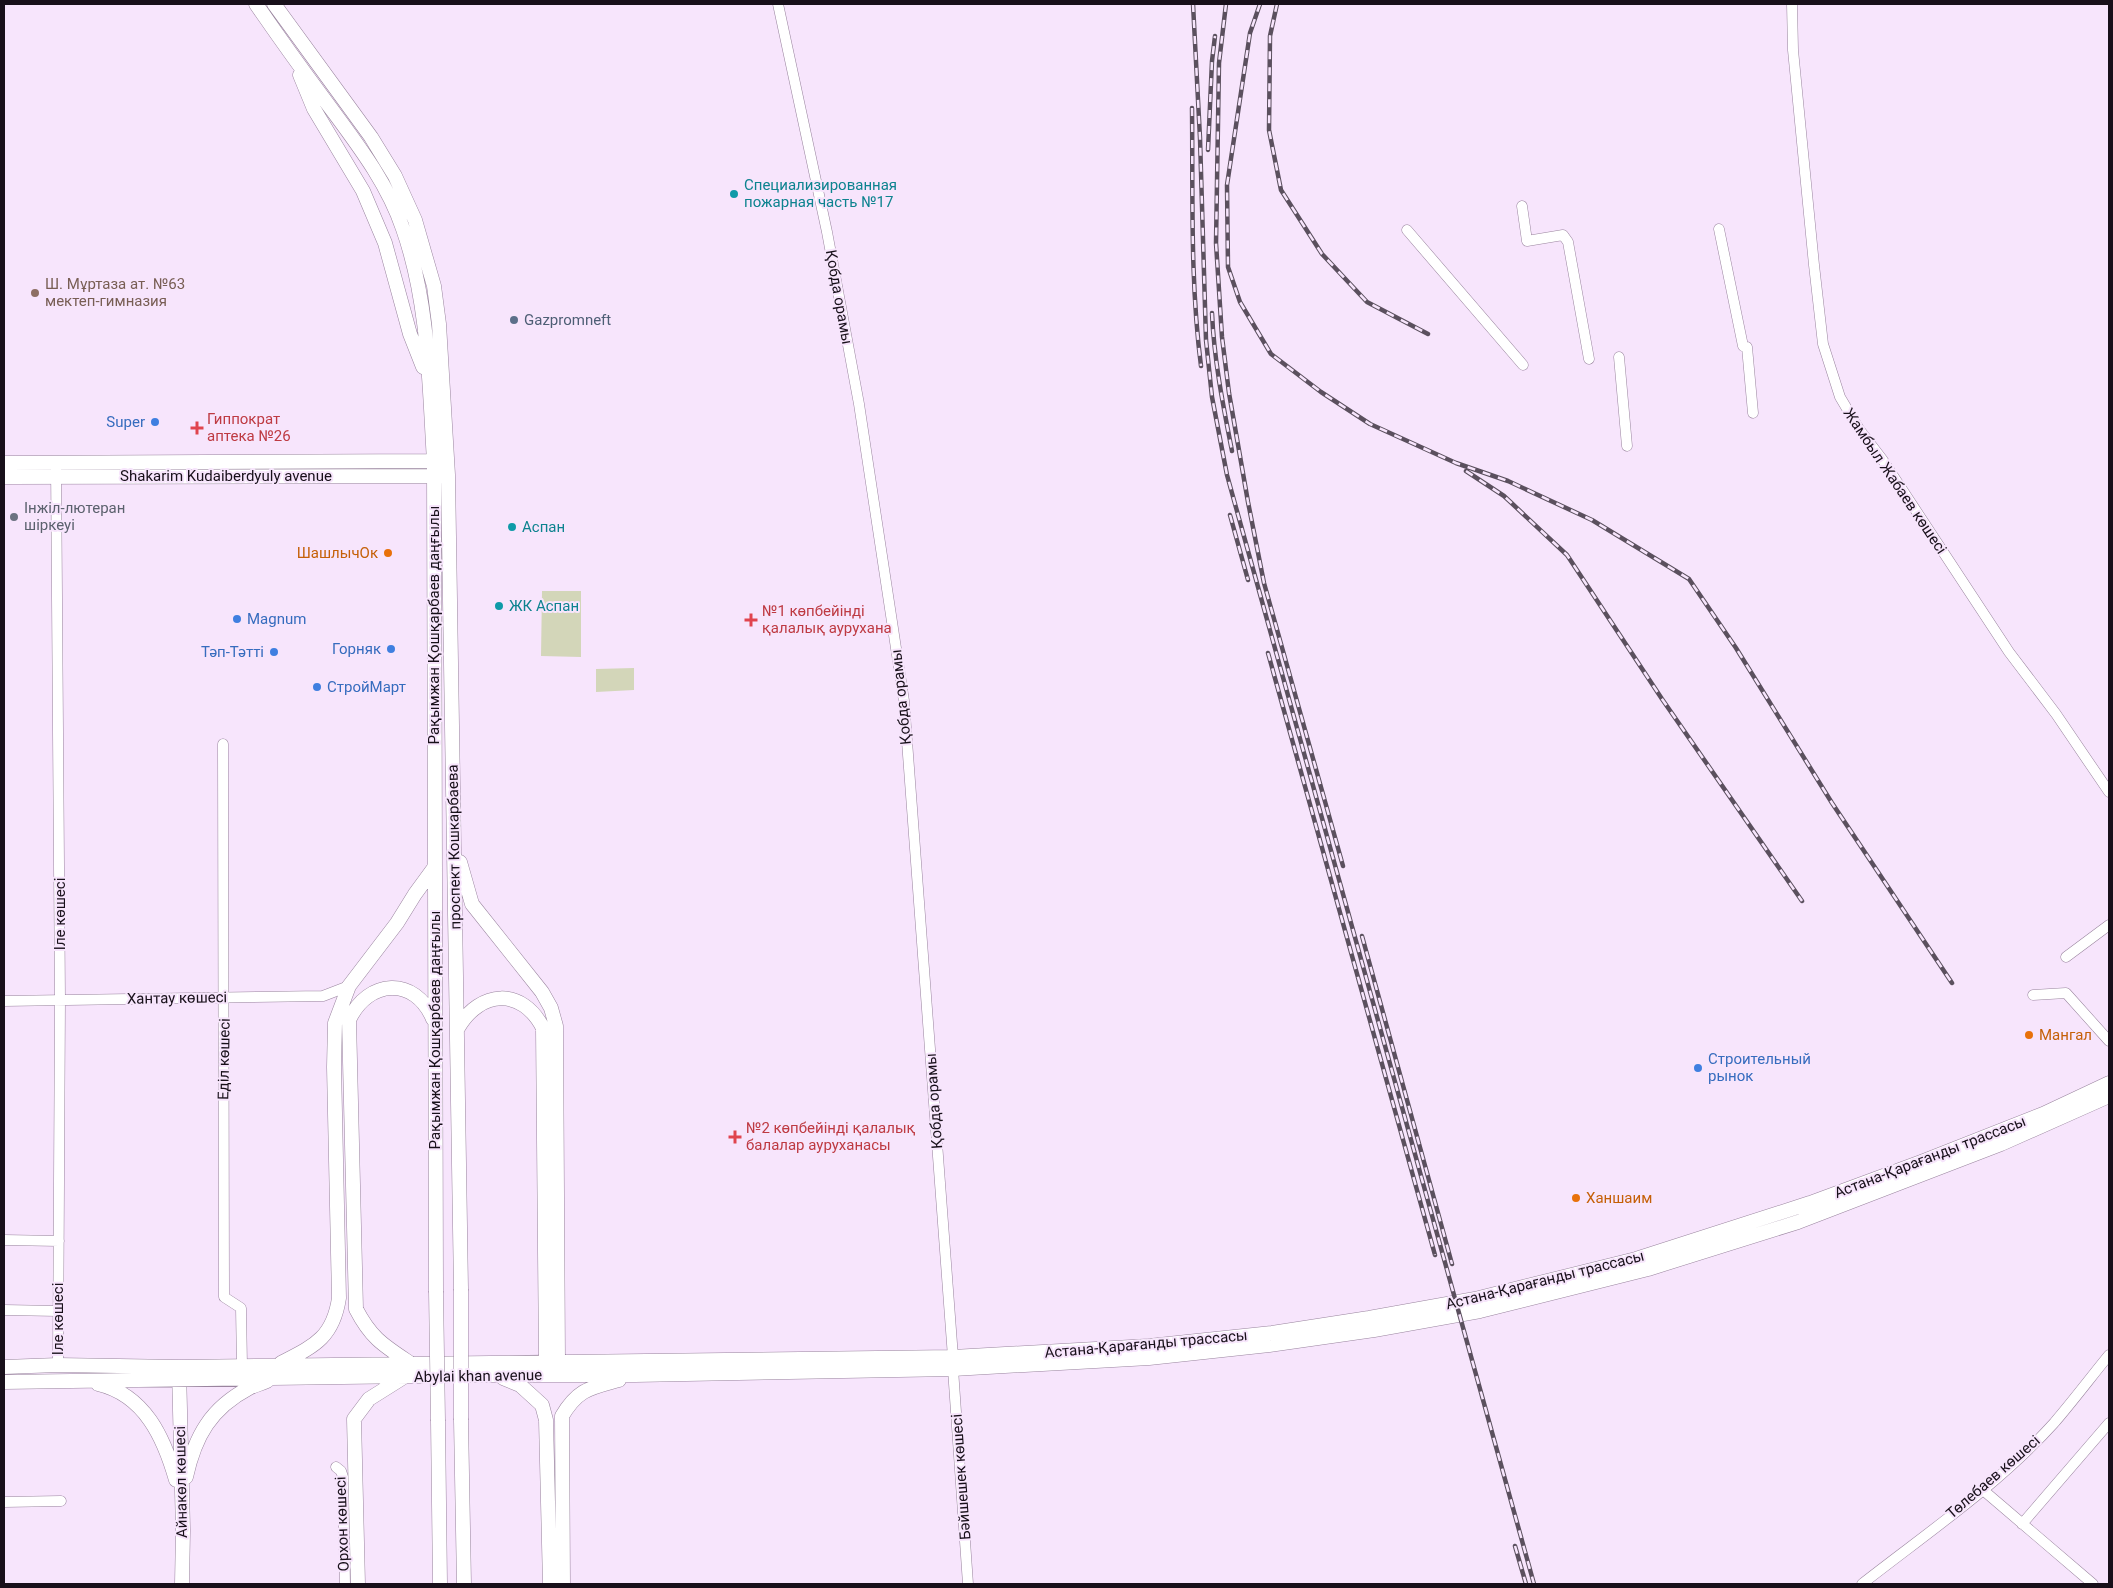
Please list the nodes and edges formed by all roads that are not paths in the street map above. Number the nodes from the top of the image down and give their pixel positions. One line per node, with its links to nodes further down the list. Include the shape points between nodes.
1 (256, 4): 5 (main road)
2 (274, 4): 15 (main road, via 371,136 395,176 415,220 434,286 439,324)
3 (778, 4): 44 (street, Қобда орамы, via 827,232 861,418 904,700)
4 (1792, 4): 22 (street, Жамбыл Жабаев көшесі, via 1793,50 1823,344 1840,398 2009,652)
5 (292, 56): 12 (main road, via 314,109 363,191 385,243 410,334); 12 (main road, via 362,151 385,188 403,228 418,281)
6 (1522, 206): 10 (street, via 1527,241 1563,235 1568,242)
7 (1719, 229): 13 (street, via 1745,346)
8 (1407, 230): 11 (street)
9 (1619, 357): 14 (street)
10 (1589, 359)
11 (1523, 365)
12 (428, 381): 15 (main road)
13 (1753, 413)
14 (1626, 446)
15 (440, 461): 17 (main road, Shakarim Kudaiberdyuly avenue); 18 (main road)
16 (4, 463): 17 (main road, Shakarim Kudaiberdyuly avenue)
17 (56, 463): 20 (street, Іле көшесі)
18 (441, 476): 20 (main road, Shakarim Kudaiberdyuly avenue); 23 (main road, проспект Кошкарбаева); 24 (main road, Рақымжан Қошқарбаев даңғылы)
19 (4, 477): 20 (main road, Shakarim Kudaiberdyuly avenue)
20 (56, 477): 31 (street, Іле көшесі)
21 (223, 744): 30 (street, Еділ көшесі)
22 (2109, 792)
23 (454, 845): 27 (main road, проспект Кошкарбаева); 43 (main road, via 472,904 542,992 556,1026)
24 (434, 868): 28 (main road); 34 (main road, Рақымжан Қошқарбаев даңғылы)
25 (2109, 925): 26 (street)
26 (2066, 957)
27 (457, 979): 33 (main road, Рақымжан Қошқарбаев даңғылы)
28 (349, 986): 30 (street, Хантау көшесі, via 323,996); 49 (main road, via 335,1023 337,1314 322,1340)
29 (2034, 995): 35 (street, via 2066,993)
30 (224, 998): 31 (street, Хантау көшесі); 46 (street, Еділ көшесі, via 224,1296 240,1308)
31 (60, 1000): 32 (street, Хантау көшесі); 39 (street, Іле көшесі)
32 (4, 1001)
33 (458, 1028): 43 (main road, via 473,1008 490,998 514,1000 525,1006 536,1015 542,1028); 66 (main road, Рақымжан Қошқарбаев даңғылы, bridge)
34 (434, 1032): 48 (main road, via 433,1018 426,1006 416,996 397,989 376,990 364,997 349,1020 356,1309 366,1329); 65 (main road, Рақымжан Қошқарбаев даңғылы, bridge)
35 (2109, 1041)
36 (2109, 1083): 44 (main road, Астана-Қарағанды трассасы, via 2020,1123 1810,1203 1636,1259 1475,1299 1272,1333)
37 (2109, 1096): 44 (main road, Астана-Қарағанды трассасы, via 2001,1144 1798,1222 1648,1269 1480,1311 1269,1345 1149,1358)
38 (4, 1240): 39 (street)
39 (59, 1241): 41 (street, Іле көшесі)
40 (4, 1310): 41 (street)
41 (58, 1311): 45 (street, Іле көшесі)
42 (2109, 1355): 57 (street, Төлебаев көшесі, via 2053,1423)
43 (552, 1362): 44 (main road, Abylai khan avenue); 48 (main road, Abylai khan avenue)
44 (953, 1363): 52 (main road, Abylai khan avenue); 69 (street, Бәйшешек көшесі)
45 (58, 1365): 47 (main road, Abylai khan avenue); 50 (main road, Abylai khan avenue)
46 (242, 1366): 49 (main road, Abylai khan avenue); 50 (main road, Abylai khan avenue)
47 (4, 1367)
48 (408, 1370): 49 (main road, Abylai khan avenue); 51 (main road, Abylai khan avenue); 64 (main road, via 369,1399 354,1419)
49 (274, 1372): 50 (main road, Abylai khan avenue); 60 (main road, via 226,1402 208,1422 193,1450)
50 (179, 1373): 53 (main road, Abylai khan avenue); 60 (main road, Айнакөл көшесі)
51 (485, 1375): 52 (main road, Abylai khan avenue); 67 (main road, via 520,1384 542,1404 546,1420)
52 (635, 1375): 68 (main road, via 586,1390 571,1400 562,1416)
53 (83, 1380): 54 (main road, Abylai khan avenue); 60 (main road, via 122,1392 143,1410 154,1425 171,1462)
54 (4, 1382)
55 (2109, 1422): 61 (street)
56 (336, 1466): 63 (street, Орхон көшесі, via 343,1477)
57 (1982, 1490): 61 (street); 70 (street, Төлебаев көшесі)
58 (61, 1501): 59 (street)
59 (4, 1502)
60 (182, 1505): 62 (main road, Айнакөл көшесі)
61 (2022, 1524): 71 (street)
62 (182, 1584)
63 (345, 1584)
64 (358, 1584)
65 (440, 1584)
66 (464, 1584)
67 (550, 1584)
68 (563, 1584)
69 (968, 1584)
70 (1862, 1584)
71 (2094, 1584)

